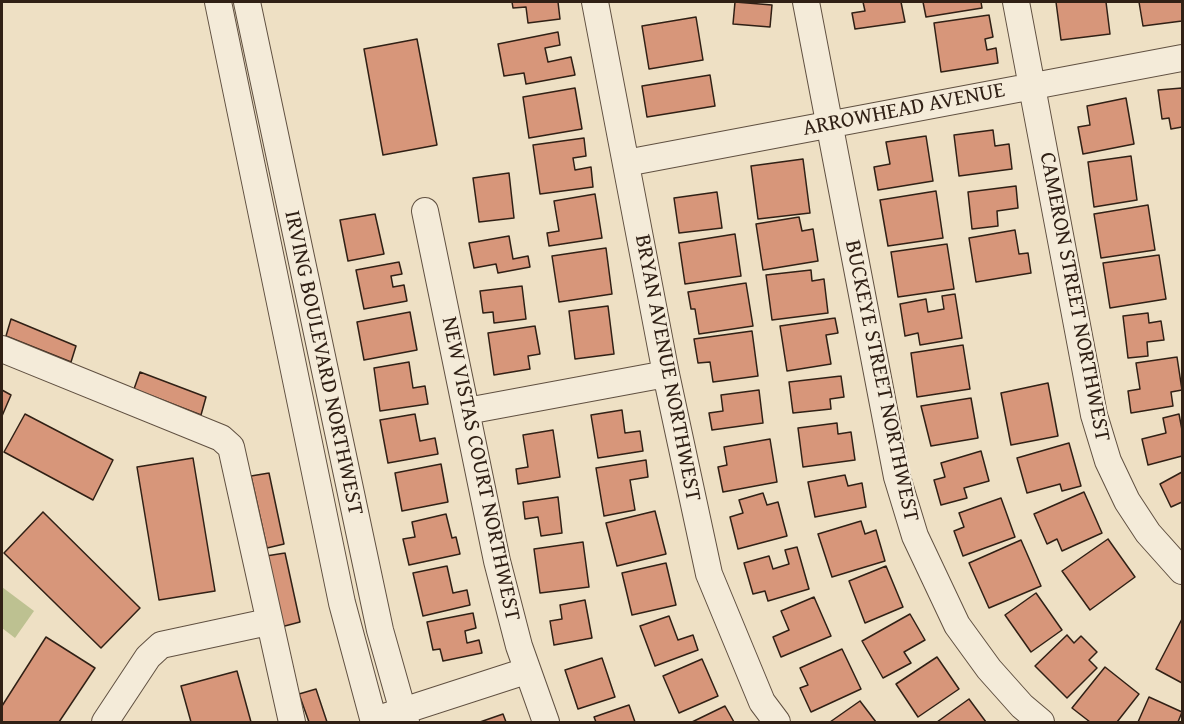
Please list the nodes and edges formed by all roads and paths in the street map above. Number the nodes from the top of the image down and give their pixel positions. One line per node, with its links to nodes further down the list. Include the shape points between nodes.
1 (218, 2): 18 (street, IRVING BOULEVARD NORTHWEST, via 342,603)
2 (247, 2): 17 (street, IRVING BOULEVARD NORTHWEST, via 363,550)
3 (596, 2): 9 (street, BRYAN AVENUE NORTHWEST)
4 (806, 2): 8 (street, BUCKEYE STREET NORTHWEST)
5 (1016, 2): 7 (street, CAMERON STREET NORTHWEST)
6 (1182, 58): 7 (street, ARROWHEAD AVENUE)
7 (1032, 86): 8 (street, ARROWHEAD AVENUE); 14 (street, CAMERON STREET NORTHWEST, via 1094,415 1105,452 1127,501 1148,533)
8 (828, 124): 9 (street, ARROWHEAD AVENUE); 23 (street, BUCKEYE STREET NORTHWEST, via 897,477 915,536 957,625 989,669)
9 (626, 163): 12 (street, BRYAN AVENUE NORTHWEST)
10 (425, 212): 13 (street, NEW VISTAS COURT NORTHWEST)
11 (2, 349): 15 (street, via 226,442 233,454)
12 (666, 374): 13 (street); 22 (street, BRYAN AVENUE NORTHWEST, via 709,574 762,702)
13 (467, 411): 16 (street, NEW VISTAS COURT NORTHWEST, via 497,561)
14 (1182, 571)
15 (268, 622): 19 (street, via 160,645); 20 (street)
16 (526, 671): 17 (street); 21 (street, NEW VISTAS COURT NORTHWEST)
17 (404, 717): 18 (street)
18 (374, 721)
19 (105, 723)
20 (292, 723)
21 (546, 723)
22 (777, 723)
23 (1041, 723)

